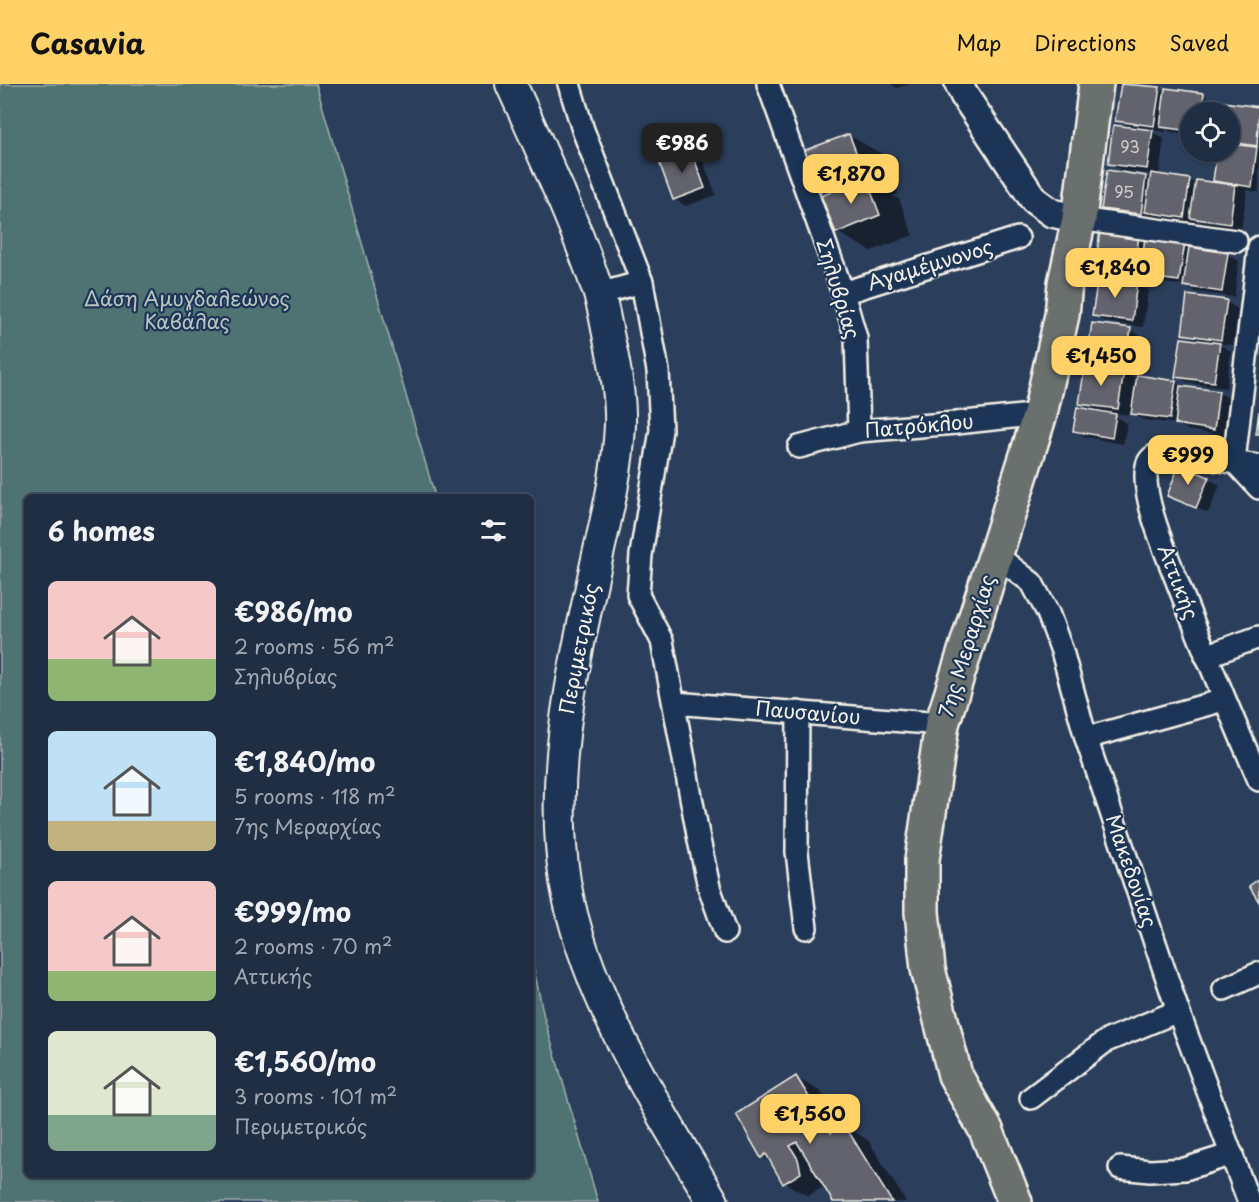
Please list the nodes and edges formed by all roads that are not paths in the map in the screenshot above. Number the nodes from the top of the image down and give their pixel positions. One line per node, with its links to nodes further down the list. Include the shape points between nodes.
1 (511, 84): 12 (main road, Περιμετρικός, via 548,164)
2 (569, 84): 10 (street)
3 (768, 84): 11 (street, Σηλυβρίας)
4 (959, 84): 6 (street, via 1034,200 1052,213)
5 (1096, 84): 6 (main road, 7ης Μεραρχίας)
6 (1079, 219): 8 (street); 13 (main road, 7ης Μεραρχίας)
7 (1018, 238): 11 (street, Αγαμέμνονος)
8 (1236, 241)
9 (1259, 248): 16 (street)
10 (642, 282): 12 (street); 23 (street, via 658,371 661,430 638,595 662,641)
11 (843, 293): 14 (street, Σηλυβρίας, via 856,338)
12 (599, 294): 36 (main road, Περιμετρικός, via 616,371 620,422 616,471 569,689 561,755 560,825 566,881 577,933 593,980 645,1087)
13 (1040, 414): 14 (street, Πατρόκλου); 19 (main road, 7ης Μεραρχίας)
14 (859, 430): 15 (street, Πατρόκλου)
15 (799, 447)
16 (1234, 461): 17 (street); 18 (street); 21 (street, Αττικής, via 1164,452 1150,458 1147,466 1154,519)
17 (1259, 466)
18 (1259, 489)
19 (996, 555): 25 (main road, 7ης Μεραρχίας); 26 (street, Μακεδονίας, via 1032,583 1048,613)
20 (1259, 637): 21 (street)
21 (1206, 656): 22 (street, Αττικής)
22 (1224, 700): 26 (street); 27 (street, Αττικής)
23 (674, 703): 24 (street, Παυσανίου); 29 (street, via 709,887)
24 (798, 712): 25 (street, Παυσανίου); 28 (street, via 797,852)
25 (942, 724): 37 (main road, 7ης Μεραρχίας, via 922,860 928,969 955,1075 986,1130)
26 (1086, 738): 32 (street, Μακεδονίας)
27 (1259, 780)
28 (806, 928)
29 (725, 932)
30 (1259, 973): 31 (street)
31 (1224, 989)
32 (1178, 1011): 33 (street, via 1106,1041); 34 (street, Μακεδονίας)
33 (1032, 1098)
34 (1232, 1155): 35 (street, via 1185,1169); 38 (street, Μακεδονίας)
35 (1120, 1168)
36 (713, 1202)
37 (1015, 1202)
38 (1248, 1202)

